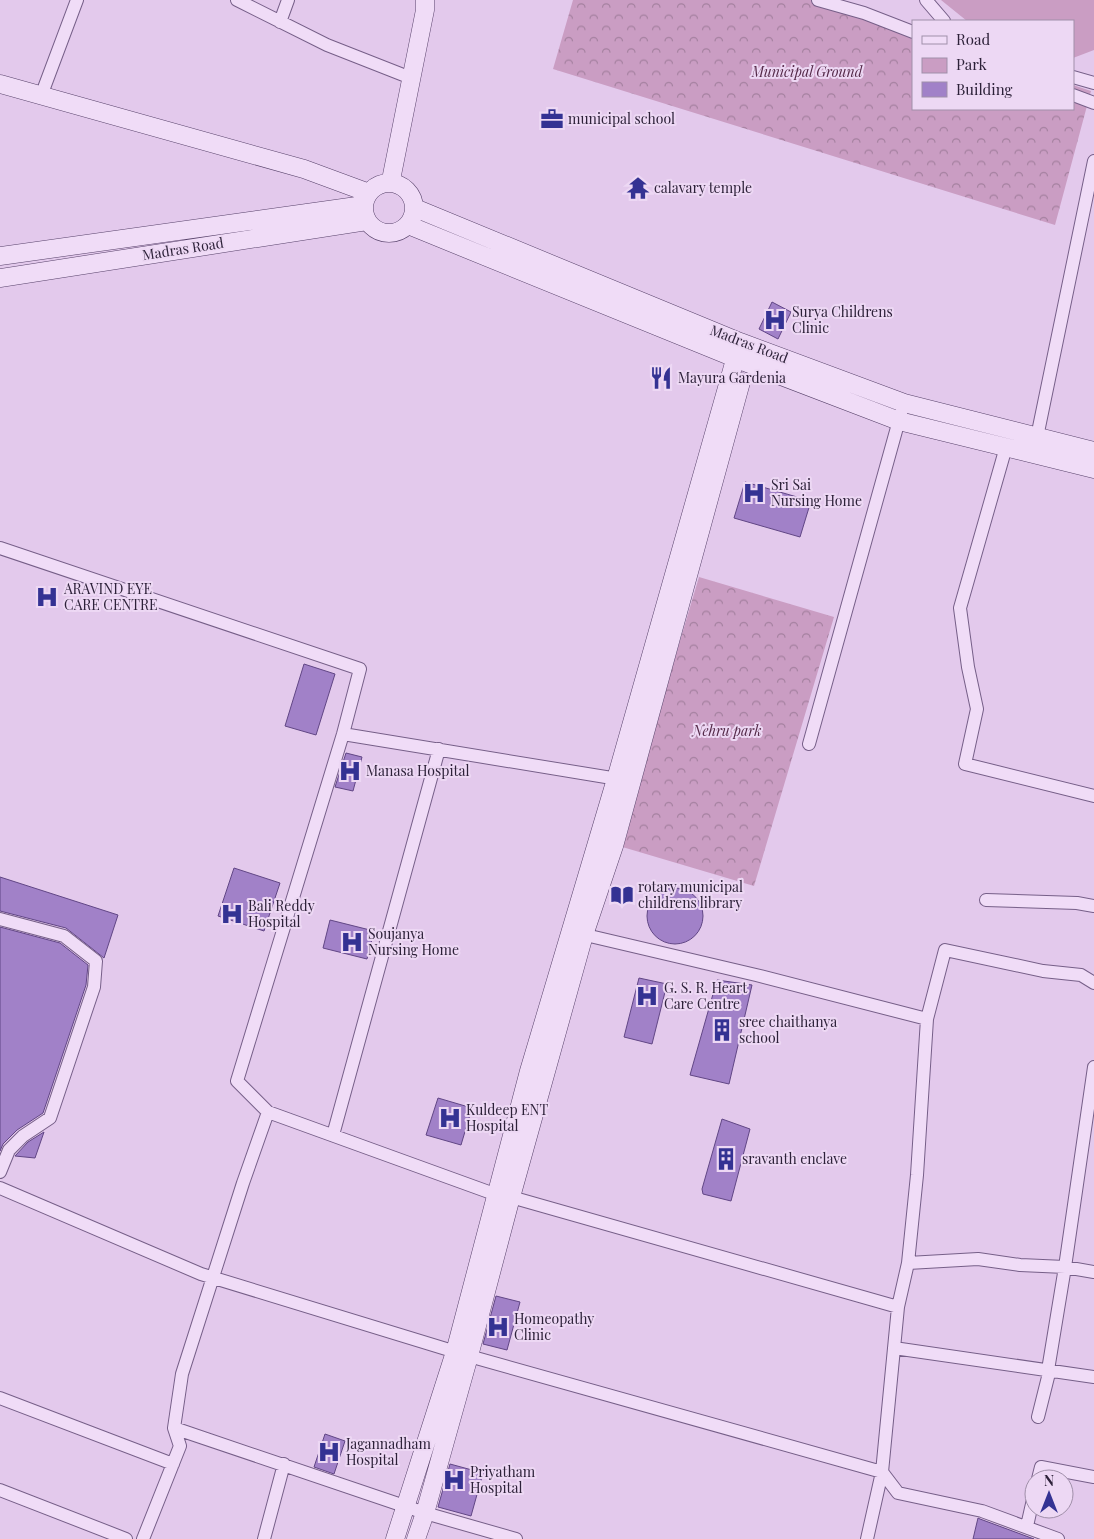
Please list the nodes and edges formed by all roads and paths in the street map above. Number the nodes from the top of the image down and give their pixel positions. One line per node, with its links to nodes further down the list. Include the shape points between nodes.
1 (77, 0): 15 (street)
2 (237, 0): 8 (street)
3 (288, 0): 8 (street)
4 (425, 0): 11 (main road)
5 (818, 0): 9 (street)
6 (926, 0): 7 (street)
7 (943, 20)
8 (280, 22): 11 (street, via 327,46)
9 (912, 32)
10 (1074, 76): 12 (street)
11 (411, 78): 18 (main road)
12 (1094, 82)
13 (0, 84): 15 (main road)
14 (1074, 95): 16 (street)
15 (41, 96): 19 (main road, via 304,169)
16 (1094, 103)
17 (1094, 161): 28 (street)
18 (392, 175)
19 (366, 206): 20 (main road, via 378,185 395,183 409,192); 21 (main road, via 379,232 395,233); 22 (main road); 23 (main road, Madras Road)
20 (414, 208): 21 (main road); 24 (main road, Madras Road)
21 (408, 225): 25 (main road)
22 (0, 256)
23 (0, 278)
24 (746, 344): 25 (main road); 26 (main road, Madras Road)
25 (741, 361): 27 (main road); 36 (main road)
26 (904, 403): 27 (street); 28 (main road, Madras Road)
27 (899, 421): 29 (main road); 34 (street)
28 (1037, 437): 30 (main road, Madras Road)
29 (1006, 447): 31 (main road); 37 (street, via 960,608 977,709 965,764)
30 (1094, 450)
31 (1094, 469)
32 (0, 548): 33 (street, via 360,669)
33 (343, 734): 35 (street); 45 (street, via 238,1081)
34 (810, 744)
35 (439, 748): 36 (street); 46 (street)
36 (624, 780): 41 (main road, via 614,846)
37 (1094, 796)
38 (986, 900): 39 (street, via 1077,902)
39 (1094, 906)
40 (0, 919): 47 (street, via 64,936 96,961 94,987 50,1118 9,1150)
41 (577, 933): 43 (street); 49 (main road)
42 (1094, 983): 43 (street, via 1081,975 1043,971 945,950)
43 (926, 1019): 50 (street, via 917,1176)
44 (1094, 1067): 51 (street)
45 (268, 1112): 46 (street); 53 (street)
46 (333, 1135): 49 (street)
47 (0, 1172)
48 (0, 1188): 53 (street)
49 (504, 1196): 54 (street); 56 (main road)
50 (908, 1263): 51 (street, via 978,1259); 54 (street)
51 (1065, 1267): 52 (street); 57 (street)
52 (1094, 1272)
53 (214, 1278): 56 (street); 61 (street, via 182,1374)
54 (898, 1307): 55 (street)
55 (894, 1348): 57 (street); 66 (street)
56 (462, 1354): 66 (street); 70 (main road); 71 (main road)
57 (1048, 1370): 58 (street); 60 (street)
58 (1094, 1377)
59 (0, 1398): 62 (street)
60 (1038, 1417)
61 (174, 1428): 62 (street, via 180,1446); 63 (street)
62 (172, 1464): 75 (street)
63 (284, 1464): 70 (street); 76 (street)
64 (1040, 1469): 65 (street)
65 (1052, 1469)
66 (882, 1472): 73 (street, via 898,1493 982,1511); 80 (street)
67 (1074, 1473): 68 (street)
68 (1094, 1477)
69 (0, 1490): 74 (street)
70 (407, 1507): 71 (street); 77 (main road)
71 (425, 1513): 78 (main road); 79 (street)
72 (1029, 1519): 73 (street)
73 (1027, 1526): 81 (street)
74 (126, 1539)
75 (143, 1539)
76 (264, 1539)
77 (395, 1539)
78 (416, 1539)
79 (516, 1539)
80 (867, 1539)
81 (1058, 1539)

